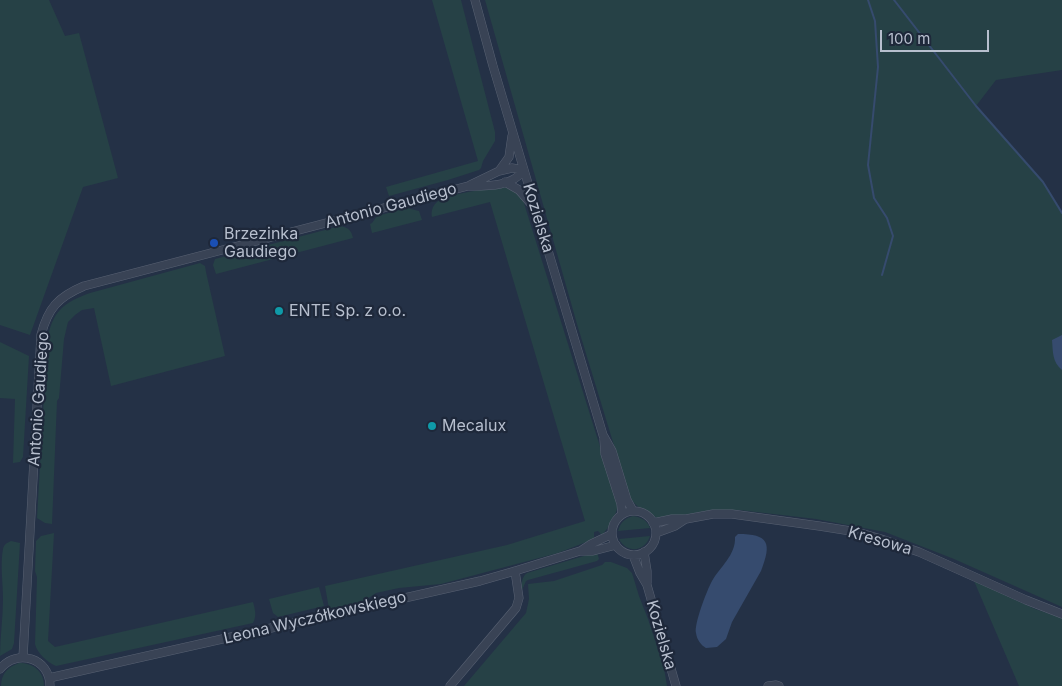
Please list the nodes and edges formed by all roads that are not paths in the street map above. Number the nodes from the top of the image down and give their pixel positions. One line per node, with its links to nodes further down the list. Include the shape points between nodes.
1 (475, 0): 2 (street, Kozielska)
2 (513, 134): 3 (street, Kozielska); 4 (street, via 509,157)
3 (524, 170): 4 (street, Antonio Gaudiego); 5 (street, Antonio Gaudiego, via 517,178); 7 (street, Kozielska)
4 (499, 171): 6 (street, Antonio Gaudiego)
5 (505, 182): 6 (street, Antonio Gaudiego); 7 (street, via 519,190)
6 (468, 186): 22 (street, Antonio Gaudiego, via 84,286 57,302 47,315 41,336)
7 (534, 207): 8 (street, Kozielska)
8 (603, 435): 9 (street, Kozielska); 10 (street, Kozielska)
9 (633, 511): 10 (street); 12 (street, via 646,515)
10 (622, 514): 13 (street, via 617,518)
11 (686, 519): 12 (street, Kresowa); 14 (street, Kresowa); 21 (street, Kresowa, via 732,514 869,535 919,552)
12 (653, 522): 14 (street)
13 (612, 534): 15 (street); 16 (street, Leona Wyczółkowskiego)
14 (656, 534): 17 (street)
15 (616, 545): 16 (street, Leona Wyczółkowskiego); 18 (street)
16 (580, 551): 19 (street, Leona Wyczółkowskiego)
17 (644, 552): 18 (street); 20 (street, Kozielska)
18 (633, 555): 20 (street, Kozielska)
19 (515, 571): 24 (street, Leona Wyczółkowskiego); 25 (street, via 519,595 516,608)
20 (647, 585): 26 (street, Kozielska)
21 (1062, 614)
22 (23, 657): 23 (street, via 10,660); 24 (street, via 41,665)
23 (0, 669)
24 (49, 682)
25 (450, 686)
26 (676, 686)
27 (768, 686): 28 (street)
28 (779, 686)

